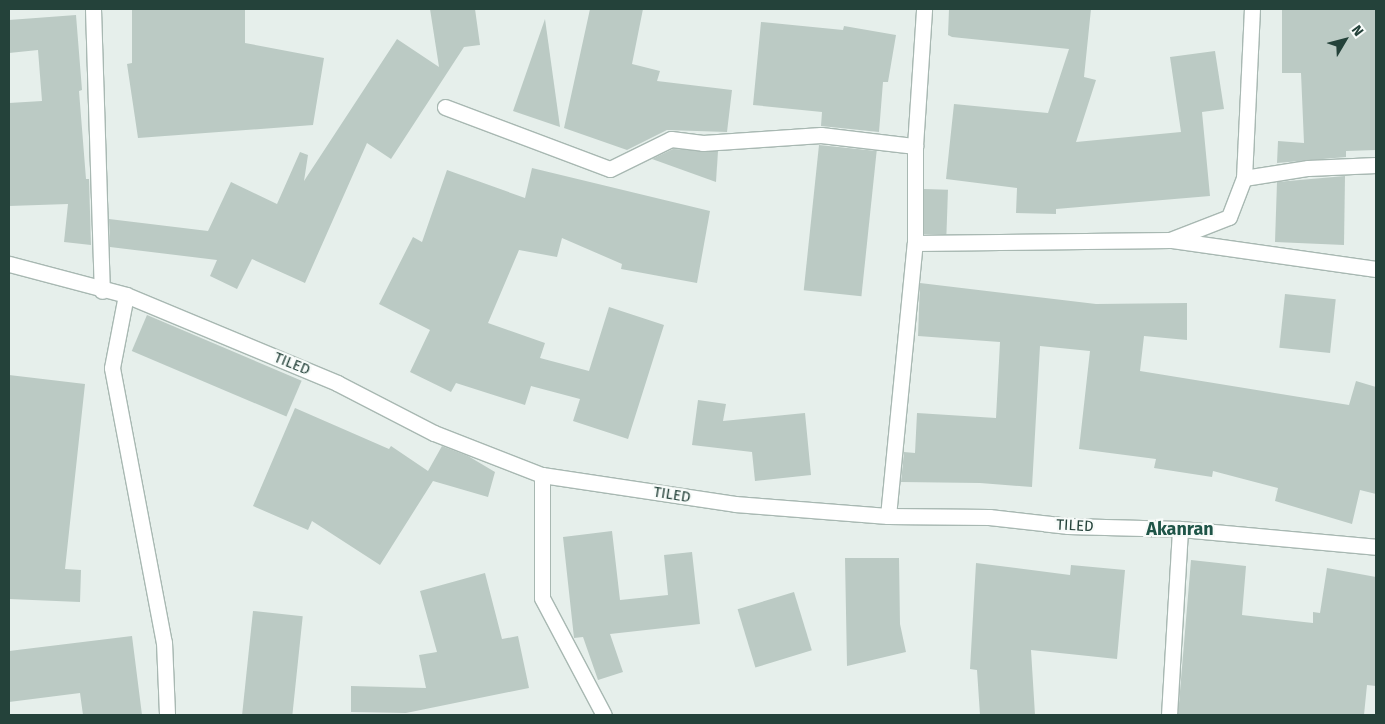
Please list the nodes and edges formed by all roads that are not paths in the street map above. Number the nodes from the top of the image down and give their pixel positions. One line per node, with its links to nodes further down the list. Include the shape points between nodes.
1 (93, 9): 12 (street)
2 (924, 9): 5 (street)
3 (1252, 9): 7 (street)
4 (445, 107): 5 (street, via 610,168 671,139 703,143 822,135)
5 (915, 146): 9 (street)
6 (1376, 165): 7 (street, via 1308,168)
7 (1244, 178): 8 (street, via 1229,217)
8 (1170, 240): 9 (street); 11 (street)
9 (916, 243): 15 (street)
10 (9, 264): 12 (street, TILED)
11 (1376, 269)
12 (102, 291): 13 (street, TILED)
13 (126, 295): 14 (street, TILED, via 337,383 434,433); 18 (street, via 112,368 164,642)
14 (542, 475): 15 (street, TILED, via 735,504); 19 (street, via 542,598)
15 (888, 516): 16 (street, TILED, via 989,517 1068,526)
16 (1180, 529): 17 (street, TILED); 20 (street)
17 (1376, 547)
18 (167, 715)
19 (604, 715)
20 (1169, 715)

